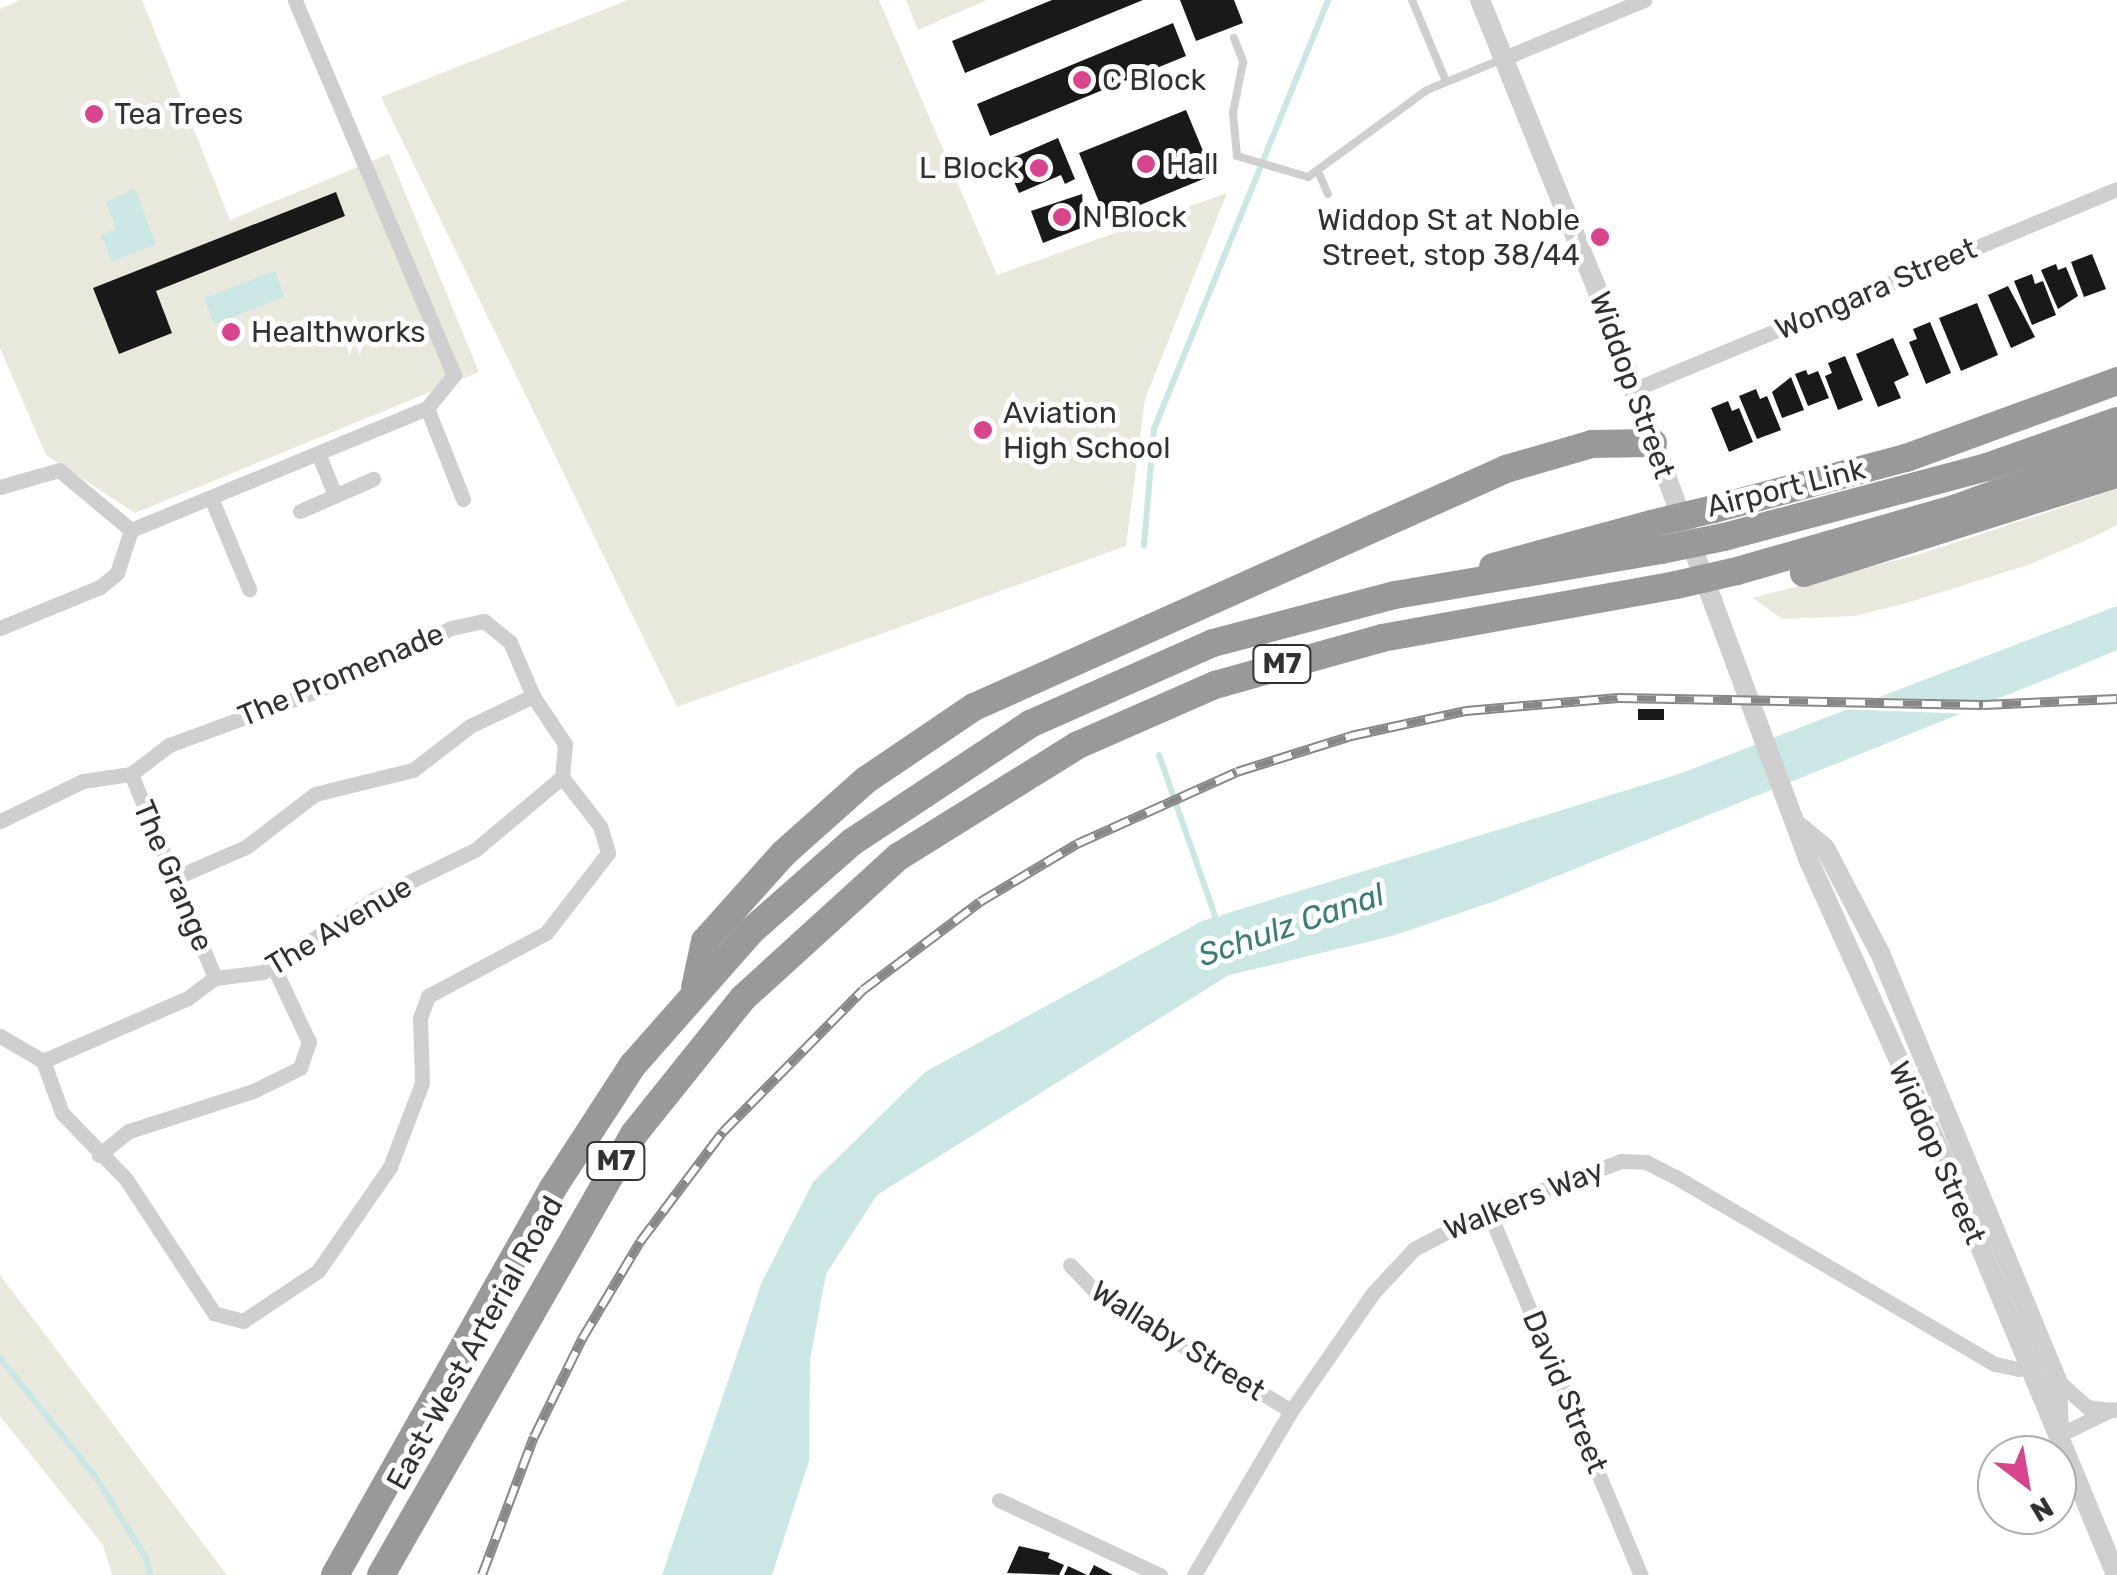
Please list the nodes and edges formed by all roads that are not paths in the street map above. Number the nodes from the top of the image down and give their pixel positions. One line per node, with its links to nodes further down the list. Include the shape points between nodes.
1 (295, 0): 13 (street, via 441,346 449,382)
2 (1412, 0): 7 (lane)
3 (1480, 0): 6 (street, Widdop Street)
4 (1644, 0): 6 (street)
5 (1234, 38): 8 (lane, via 1243,62 1233,112 1237,156 1308,178)
6 (1504, 58): 7 (lane); 12 (street, Widdop Street)
7 (1445, 79): 8 (lane)
8 (1318, 170): 10 (lane)
9 (2117, 189): 12 (street, Wongara Street)
10 (1328, 194)
11 (2117, 381): 26 (highway, bridge, via 1906,458 1714,510)
12 (1635, 389): 15 (street, Widdop Street)
13 (426, 408): 17 (street); 23 (street)
14 (2117, 421): 26 (highway, Airport Link / M7, bridge, via 1968,473 1724,537)
15 (1653, 443): 35 (street, Widdop Street); 39 (highway, via 1592,444 1506,469 974,706 866,780 784,853 705,941)
16 (2117, 448): 27 (highway)
17 (318, 454): 21 (street); 22 (street)
18 (2117, 474): 27 (highway, via 1862,559)
19 (373, 478): 21 (street)
20 (0, 487): 25 (street, via 59,470)
21 (335, 495): 24 (street)
22 (211, 498): 25 (street); 29 (street)
23 (463, 499)
24 (300, 510)
25 (132, 530): 30 (street, via 118,573 100,587)
26 (1656, 537): 28 (highway, Airport Link / M7)
27 (1740, 579): 56 (highway, East-West Arterial Road / M7, via 1382,638 1226,682 1078,744 898,857 767,973 655,1106 599,1188)
28 (1461, 584): 39 (highway, East-West Arterial Road / M7, via 1330,608 1213,643 1030,724 852,842 751,931)
29 (249, 588)
30 (0, 628)
31 (533, 696): 32 (street, The Promenade, via 505,636 484,622 466,623 314,692 169,745); 33 (street, The Promenade, via 565,744); 36 (street, via 470,726 413,770 316,794 246,847)
32 (131, 774): 34 (street, The Promenade, via 94,778); 36 (street, The Grange)
33 (562, 777): 37 (street, The Avenue, via 475,850 374,899); 42 (street, The Promenade, via 604,833 605,864 546,934 444,982 424,1000 422,1083 399,1149 335,1251 305,1282 250,1318 220,1318 156,1233 134,1190)
34 (0, 820)
35 (1801, 828): 45 (street, Widdop Street, via 1809,861); 47 (street, Widdop Street, via 1825,848 1880,953)
36 (170, 880): 38 (street, The Grange)
37 (273, 966): 38 (street, The Avenue, via 247,978); 42 (street, via 309,1042 300,1068 138,1127)
38 (215, 978): 41 (street, The Avenue, via 188,998)
39 (694, 995): 55 (highway, East-West Arterial Road / M7, via 578,1146)
40 (0, 1036): 41 (street)
41 (43, 1061): 42 (street, The Promenade, via 56,1103)
42 (99, 1155)
43 (1488, 1210): 46 (street, Walkers Way, via 1606,1165 1646,1162); 51 (street, Walkers Way, via 1435,1234 1397,1266); 59 (street, David Street)
44 (1070, 1265): 51 (street, Wallaby Street, via 1098,1295)
45 (2018, 1341): 46 (street); 48 (street, Widdop Street)
46 (1982, 1352): 48 (street, Walkers Way, via 2009,1369)
47 (2048, 1354): 48 (street); 49 (street, Widdop Street)
48 (2029, 1366): 52 (street, Widdop Street)
49 (2057, 1380): 50 (street, via 2087,1407); 52 (street, Widdop Street)
50 (2115, 1409): 52 (street)
51 (1292, 1411): 58 (street, Walkers Way)
52 (2059, 1435)
53 (2077, 1479): 60 (street, Widdop Street)
54 (999, 1500): 57 (street)
55 (334, 1575)
56 (381, 1575)
57 (1160, 1575)
58 (1194, 1575)
59 (1641, 1575)
60 (2116, 1575)

